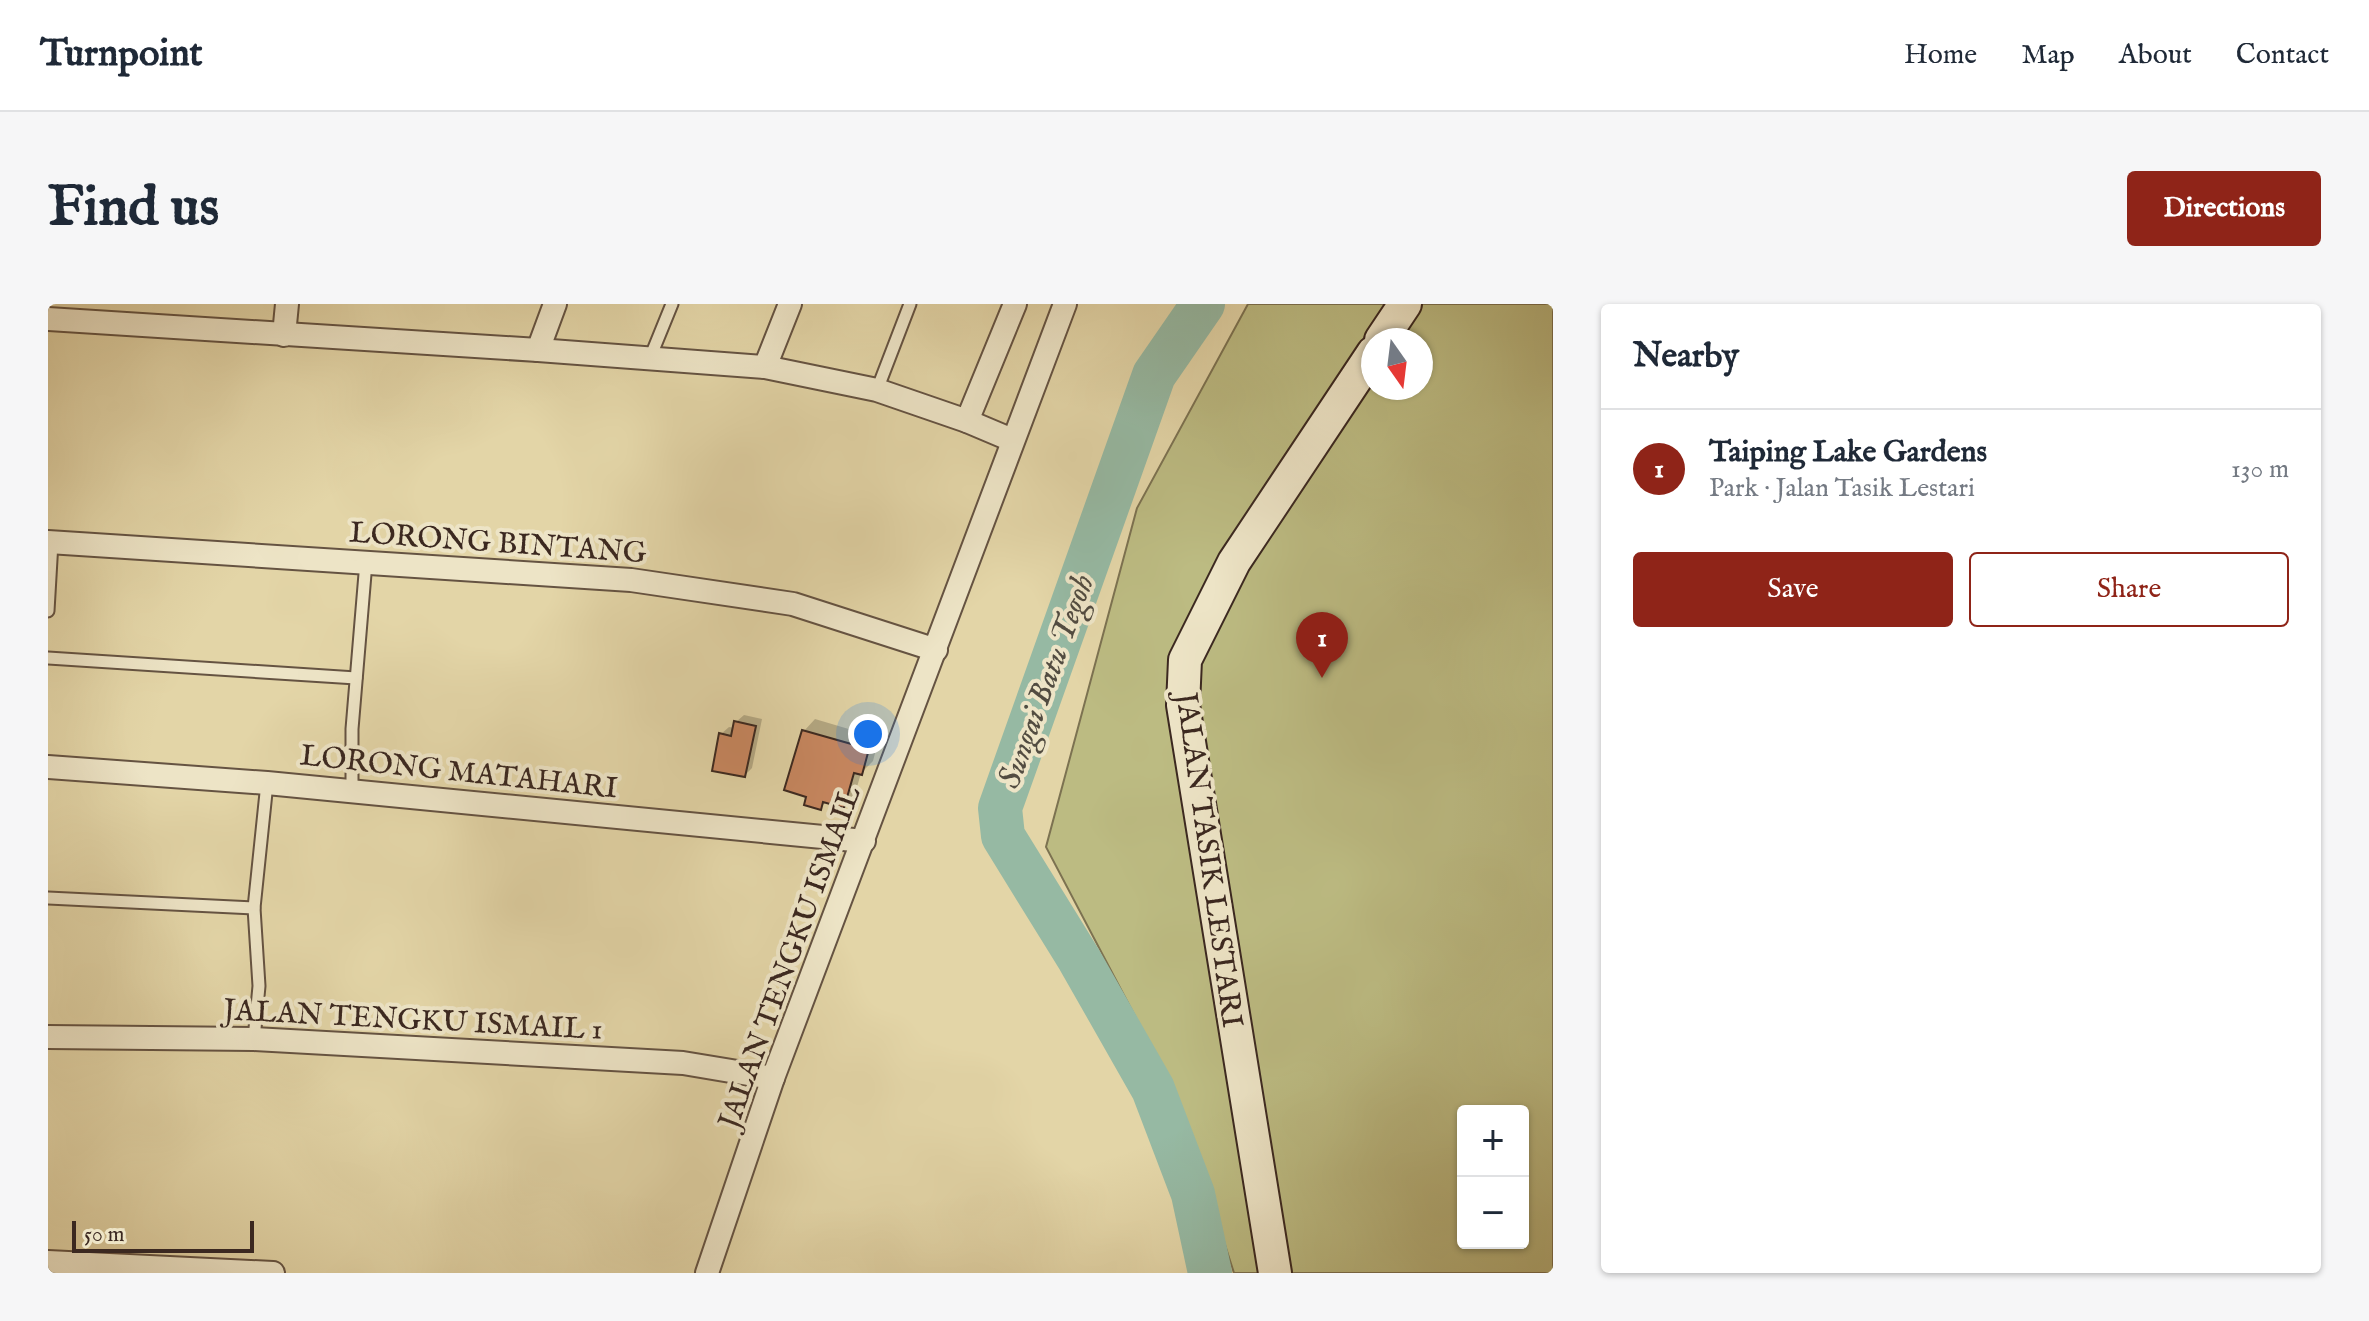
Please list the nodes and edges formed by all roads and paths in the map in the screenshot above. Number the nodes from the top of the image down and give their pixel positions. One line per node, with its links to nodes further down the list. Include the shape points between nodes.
1 (287, 304): 12 (street)
2 (555, 304): 13 (street)
3 (672, 304): 14 (lane)
4 (790, 304): 15 (street)
5 (910, 304): 17 (lane)
6 (1015, 304): 18 (street)
7 (1065, 304): 19 (street, JALAN TENGKU ISMAIL)
8 (1405, 304): 11 (street)
9 (48, 319): 10 (lane); 12 (street)
10 (48, 326)
11 (1389, 328)
12 (284, 335): 13 (street)
13 (538, 350): 14 (street)
14 (650, 358): 15 (street)
15 (765, 367): 17 (street)
16 (1361, 371): 39 (street, JALAN TASIK LESTARI, via 1234,562 1185,660 1183,705)
17 (877, 390): 18 (street)
18 (967, 421): 19 (street)
19 (1012, 440): 23 (street, JALAN TENGKU ISMAIL)
20 (50, 542): 21 (street, LORONG BINTANG); 22 (lane)
21 (367, 561): 23 (street, LORONG BINTANG, via 631,580 793,604); 25 (lane)
22 (48, 611)
23 (936, 650): 29 (street, JALAN TENGKU ISMAIL)
24 (48, 658): 25 (lane)
25 (356, 678): 28 (lane)
26 (48, 767): 27 (street, LORONG MATAHARI)
27 (267, 783): 28 (street, LORONG MATAHARI); 31 (lane)
28 (352, 791): 29 (street, LORONG MATAHARI)
29 (864, 841): 34 (street, JALAN TENGKU ISMAIL)
30 (48, 898): 31 (lane)
31 (254, 908): 33 (lane, via 259,986)
32 (48, 1037): 33 (street, JALAN TENGKU ISMAIL 1)
33 (254, 1039): 34 (street, JALAN TENGKU ISMAIL 1, via 683,1063)
34 (773, 1078): 38 (street, JALAN TENGKU ISMAIL)
35 (48, 1262): 36 (street)
36 (233, 1272): 37 (street)
37 (273, 1273)
38 (707, 1273)
39 (1275, 1273)

